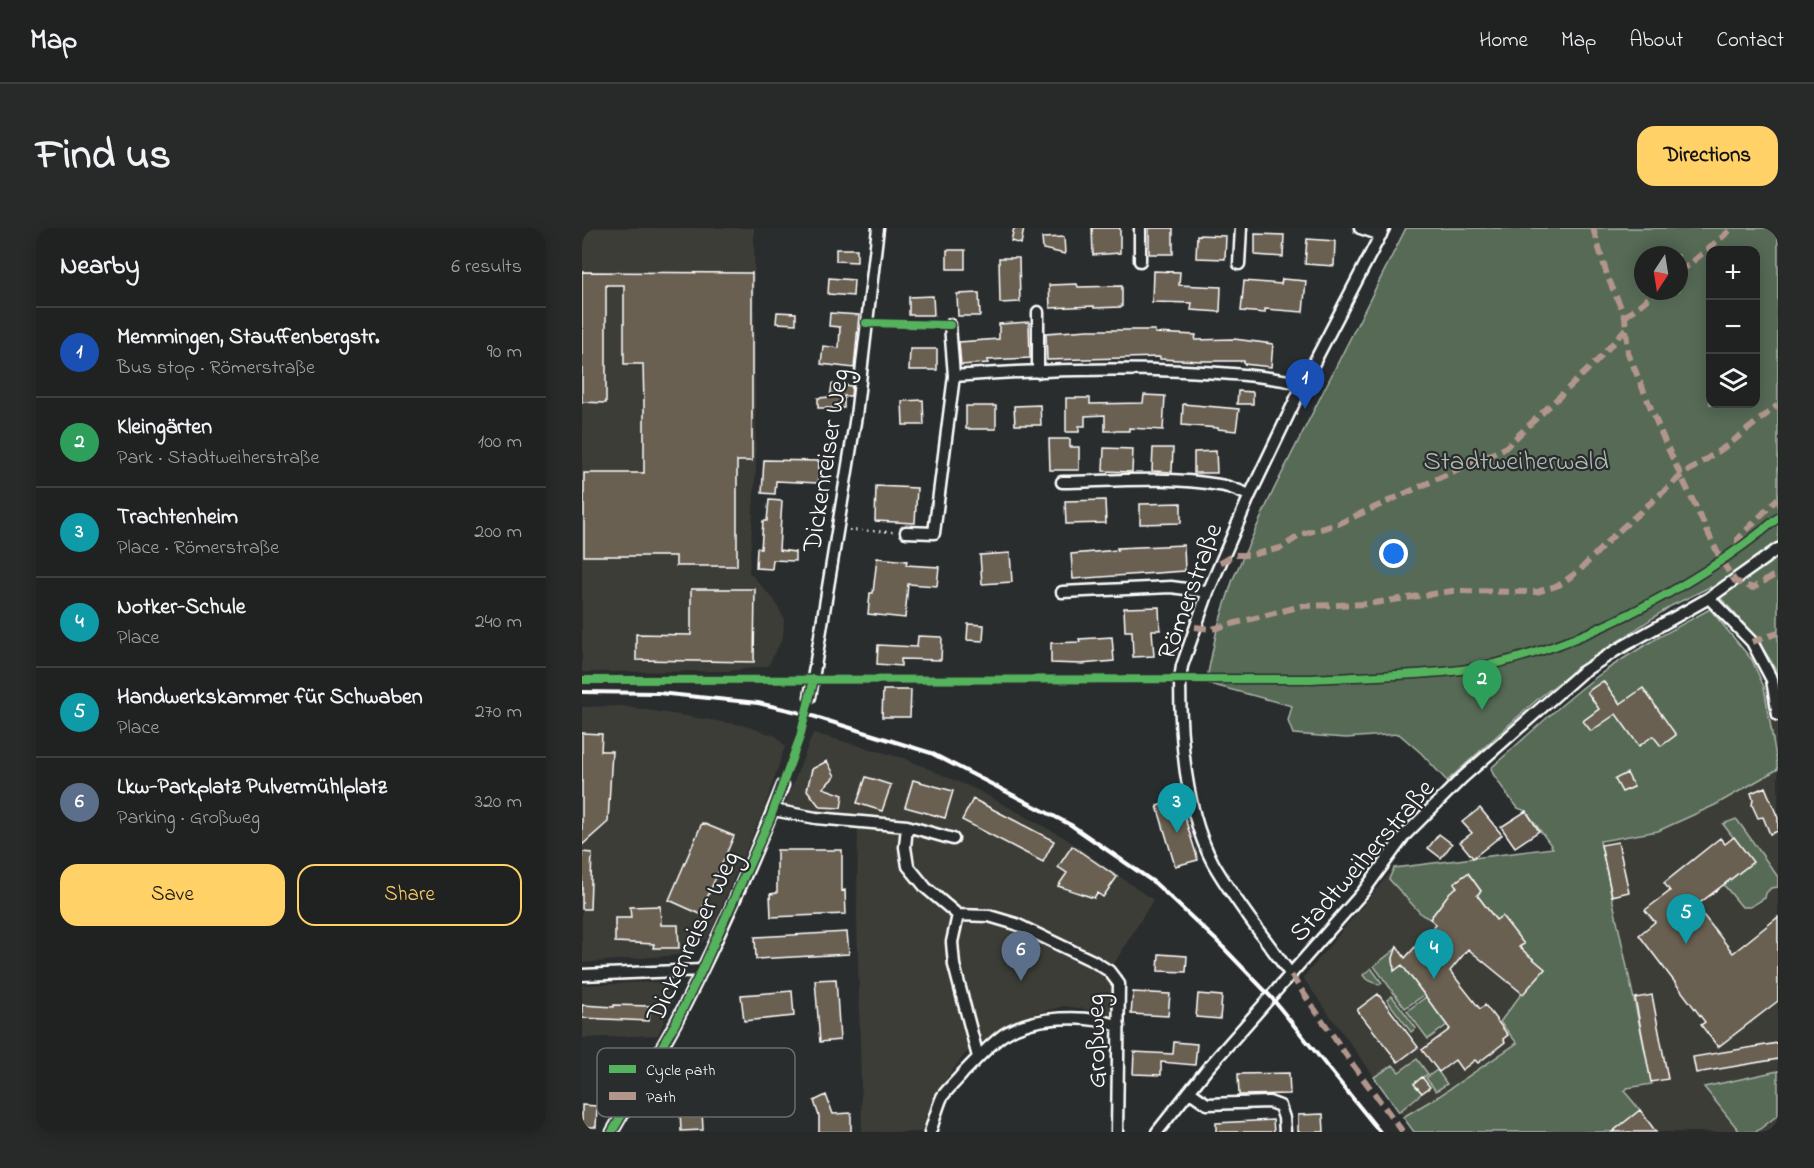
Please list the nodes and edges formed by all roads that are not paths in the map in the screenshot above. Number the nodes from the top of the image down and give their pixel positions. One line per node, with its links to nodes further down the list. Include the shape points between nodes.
1 (878, 228): 21 (street, Dickenreiser Weg, via 856,416)
2 (1140, 228): 6 (street)
3 (1241, 228): 7 (street)
4 (1360, 228): 5 (street)
5 (1383, 231): 12 (street, Römerstraße)
6 (1140, 261)
7 (1239, 264)
8 (1038, 312): 10 (street)
9 (950, 325): 11 (street)
10 (1038, 372): 11 (street); 12 (street, via 1159,370 1257,375)
11 (954, 376): 15 (street, via 934,533)
12 (1303, 384): 14 (street, Römerstraße)
13 (1062, 482): 14 (street, via 1184,482 1221,485)
14 (1250, 495): 18 (street, Römerstraße)
15 (906, 532)
16 (1778, 549): 19 (street, Stadtweiherstraße)
17 (1062, 592): 18 (street, via 1171,587)
18 (1208, 592): 30 (street, Römerstraße, via 1180,680 1192,806 1213,863)
19 (1710, 598): 20 (street, via 1752,642); 30 (street, Stadtweiherstraße, via 1581,673 1516,729 1404,836 1363,892)
20 (1775, 679): 22 (street)
21 (810, 698)
22 (1778, 715)
23 (783, 785): 24 (street, Dickenreiser Weg)
24 (773, 810): 25 (street); 28 (street, Dickenreiser Weg)
25 (907, 826): 26 (street); 27 (street, via 908,866 926,888)
26 (953, 839)
27 (958, 915): 31 (street, Großweg, via 989,916 1016,924 1109,971 1119,984); 33 (street, via 952,942 954,966)
28 (702, 970): 29 (street); 32 (street, Dickenreiser Weg)
29 (582, 975)
30 (1292, 975): 34 (street, Stadtweiherstraße)
31 (1119, 1026): 33 (street, via 1074,1018 1035,1023 1005,1034); 38 (street, Großweg)
32 (661, 1048)
33 (978, 1058): 37 (street, via 943,1096)
34 (1190, 1092): 39 (street, Stadtweiherstraße); 40 (street, via 1207,1104 1269,1102 1281,1106)
35 (621, 1117): 36 (street, Dickenreiser Weg)
36 (612, 1132)
37 (930, 1132)
38 (1117, 1132)
39 (1157, 1132)
40 (1285, 1132)

